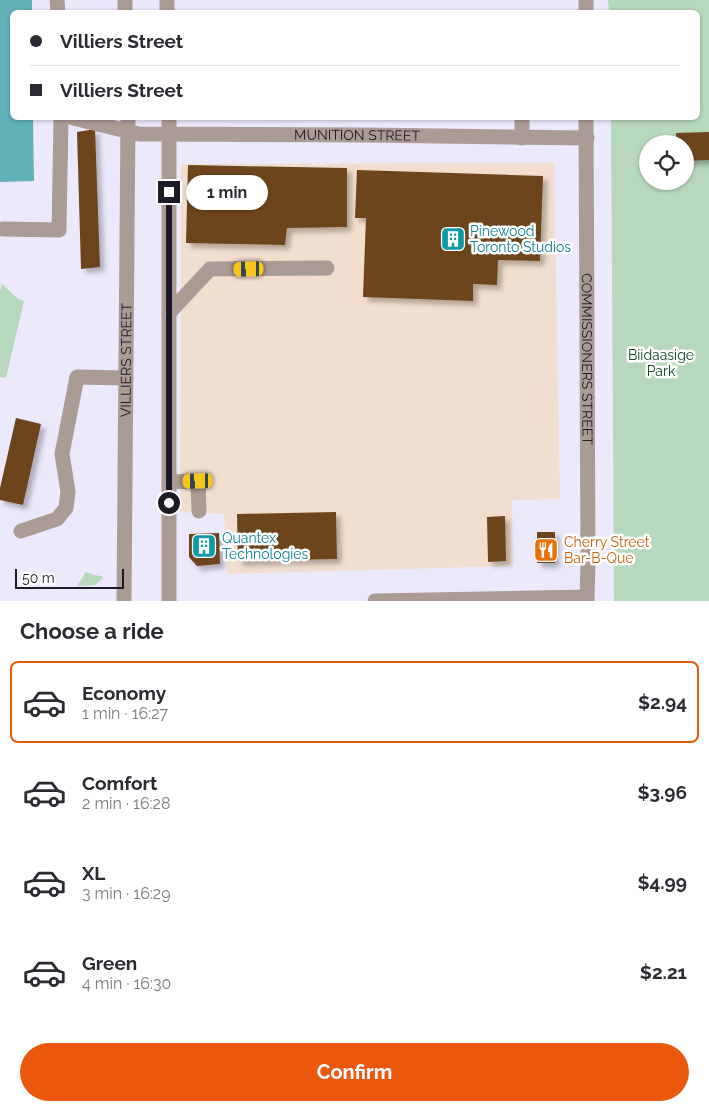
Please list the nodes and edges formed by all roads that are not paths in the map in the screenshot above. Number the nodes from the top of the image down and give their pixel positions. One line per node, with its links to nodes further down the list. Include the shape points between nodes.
1 (62, 120): 10 (street, via 59,230)
2 (82, 120): 6 (street, MUNITION STREET, via 106,126)
3 (169, 120): 7 (street)
4 (522, 120): 8 (street)
5 (586, 120): 9 (street, COMMISSIONERS STREET)
6 (129, 124): 7 (street, MUNITION STREET, via 139,134); 13 (street, VILLIERS STREET)
7 (169, 133): 8 (street, MUNITION STREET); 12 (street)
8 (522, 138): 9 (street, MUNITION STREET)
9 (587, 138): 17 (street, COMMISSIONERS STREET)
10 (3, 229)
11 (327, 268): 12 (street, via 210,269)
12 (169, 313): 14 (street)
13 (126, 378): 16 (street, via 77,377 62,454 68,492 66,508 57,519); 18 (street, VILLIERS STREET)
14 (169, 482): 15 (street, via 198,481); 19 (street)
15 (199, 511)
16 (21, 531)
17 (586, 599): 20 (street)
18 (124, 601)
19 (169, 601)
20 (375, 601)

